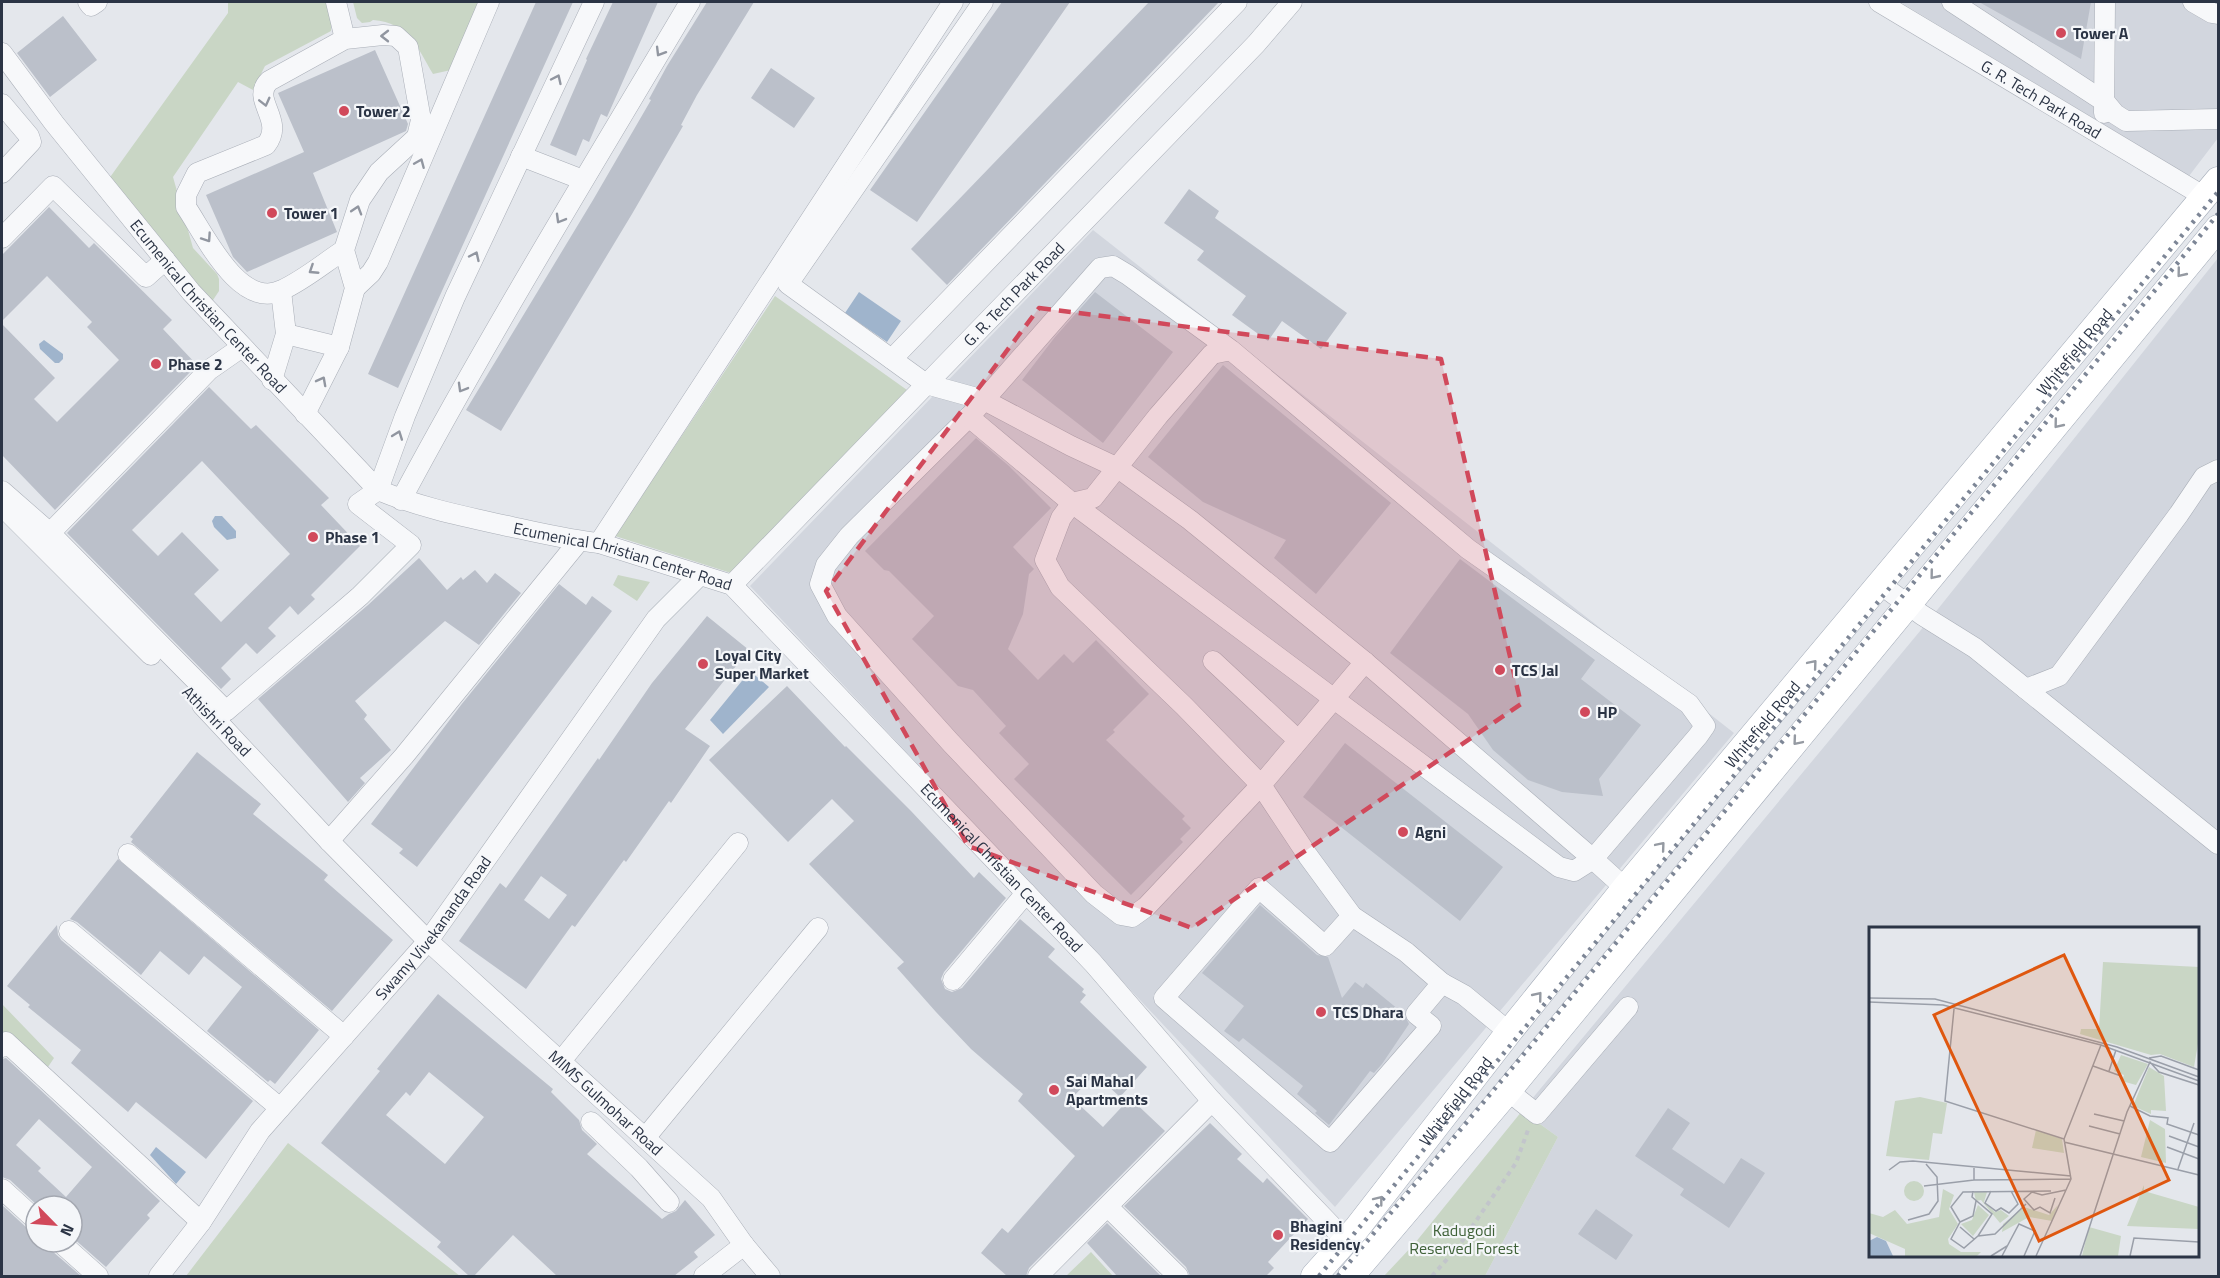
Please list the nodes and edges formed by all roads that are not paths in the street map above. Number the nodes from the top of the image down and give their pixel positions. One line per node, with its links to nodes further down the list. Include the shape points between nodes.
1 (88, 2): 2 (street, via 92,6)
2 (97, 2)
3 (336, 2): 16 (street)
4 (489, 2): 30 (street, one-way to 4, via 378,262)
5 (594, 2): 22 (street, one-way to 5)
6 (690, 2): 24 (street, one-way to 24)
7 (953, 2): 51 (street)
8 (983, 2): 36 (street, via 788,284)
9 (1238, 2): 36 (street)
10 (1292, 2): 38 (street, G. R. Tech Park Road, via 1256,44)
11 (1879, 2): 21 (street, G. R. Tech Park Road)
12 (1952, 2): 18 (street)
13 (2105, 2): 18 (street)
14 (2193, 2): 15 (street)
15 (2218, 14)
16 (345, 39): 28 (street, one-way to 16, via 367,188 417,137 421,120 408,47 403,41 383,35); 31 (street, one-way to 31, via 269,81 263,95 273,126 271,139 266,145 197,173 186,195 186,207 232,276 256,291)
17 (2, 53): 29 (street, Ecumenical Christian Center Road)
18 (2105, 102): 20 (street, via 2126,121); 21 (street)
19 (2, 104): 23 (street, via 31,142)
20 (2218, 119)
21 (2102, 135): 25 (street, G. R. Tech Park Road)
22 (521, 156): 24 (street); 44 (street, one-way to 22, via 455,297)
23 (2, 173)
24 (583, 180): 46 (street, one-way to 46)
25 (2212, 188): 53 (main road, Whitefield Road)
26 (2218, 228): 55 (main road, Whitefield Road, one-way to 55)
27 (2, 238): 29 (street, via 54,186 146,277)
28 (344, 250): 30 (street); 31 (street, one-way to 31)
29 (165, 260): 33 (street, Ecumenical Christian Center Road)
30 (355, 288): 34 (street)
31 (281, 291): 32 (street)
32 (286, 334): 34 (street); 37 (street)
33 (242, 347): 37 (street, Ecumenical Christian Center Road); 49 (street, via 209,370)
34 (339, 347): 40 (street, one-way to 34)
35 (1231, 350): 39 (street, via 1128,275 1113,266 1100,268); 42 (street, via 1212,354); 66 (street, via 1468,549 1689,704 1705,726)
36 (892, 359): 38 (street)
37 (272, 380): 40 (street, Ecumenical Christian Center Road)
38 (926, 384): 39 (street); 54 (street, G. R. Tech Park Road)
39 (984, 400): 41 (street); 42 (street)
40 (304, 414): 44 (street, Ecumenical Christian Center Road)
41 (969, 417): 47 (street); 61 (street, via 849,536 826,565 820,584 837,616 1094,894 1121,915 1132,917 1146,907)
42 (1118, 468): 47 (street, via 1093,498); 57 (street, via 1190,520)
43 (2218, 470): 58 (street, via 2204,477 2059,676)
44 (378, 490): 46 (street, Ecumenical Christian Center Road); 49 (street, via 358,504 411,545 360,596 225,711)
45 (2, 491): 49 (street)
46 (401, 500): 50 (street, Ecumenical Christian Center Road)
47 (1072, 503): 59 (street); 61 (street, via 1061,518 1045,560 1060,587)
48 (2, 506): 62 (street, Athishri Road, via 225,728)
49 (50, 533)
50 (579, 541): 51 (street, Ecumenical Christian Center Road); 62 (street, via 404,756)
51 (599, 543): 52 (street, Ecumenical Christian Center Road)
52 (700, 575): 54 (street, Ecumenical Christian Center Road); 72 (street, Swamy Vivekananda Road, via 656,619)
53 (1880, 584): 55 (street); 67 (main road, Whitefield Road, one-way to 53)
54 (732, 585): 68 (street, Ecumenical Christian Center Road)
55 (1910, 605): 58 (street, via 1976,648); 80 (main road, Whitefield Road, one-way to 80)
56 (1213, 661): 60 (street)
57 (1365, 662): 59 (street); 66 (street)
58 (2026, 689): 64 (street)
59 (1334, 698): 60 (street); 66 (street, via 1559,867 1574,871)
60 (1299, 740): 61 (street)
61 (1261, 785): 69 (street)
62 (329, 841): 72 (street, Athishri Road)
63 (738, 843): 79 (street)
64 (2218, 844)
65 (128, 854): 77 (street)
66 (1593, 859): 67 (street)
67 (1626, 888): 76 (main road, Whitefield Road, one-way to 67)
68 (1026, 893): 73 (street); 81 (street, Ecumenical Christian Center Road, via 1093,963)
69 (1352, 916): 74 (street, via 1406,952); 74 (street, via 1326,946 1259,888 1164,998 1330,1142 1431,1026 1416,1014)
70 (818, 928): 84 (street)
71 (69, 931): 82 (street)
72 (428, 941): 77 (street, Swamy Vivekananda Road); 79 (street, MIMS Gulmohar Road)
73 (953, 980)
74 (1442, 983): 76 (street, via 1464,995)
75 (1628, 1007): 80 (street, via 1537,1114)
76 (1509, 1032): 91 (main road, Whitefield Road, one-way to 76)
77 (344, 1036): 82 (street, Swamy Vivekananda Road)
78 (2, 1047): 90 (street, via 6,1042)
79 (561, 1061): 84 (street, MIMS Gulmohar Road)
80 (1508, 1091): 101 (main road, Whitefield Road)
81 (1212, 1101): 88 (street); 91 (street, Ecumenical Christian Center Road)
82 (280, 1108): 90 (street, Swamy Vivekananda Road, via 260,1131)
83 (591, 1122): 85 (street)
84 (651, 1144): 85 (street); 92 (street, MIMS Gulmohar Road, via 711,1198)
85 (639, 1168): 87 (street)
86 (2, 1189): 89 (street)
87 (669, 1202)
88 (1108, 1207): 98 (street); 99 (street)
89 (24, 1209)
90 (201, 1222): 95 (street, Swamy Vivekananda Road)
91 (1346, 1241): 100 (main road, Whitefield Road)
92 (744, 1245): 96 (street); 97 (street, MIMS Gulmohar Road)
93 (73, 1254): 94 (street)
94 (98, 1276)
95 (159, 1276)
96 (704, 1276)
97 (770, 1276)
98 (1038, 1276)
99 (1178, 1276)
100 (1314, 1276)
101 (1351, 1276)

